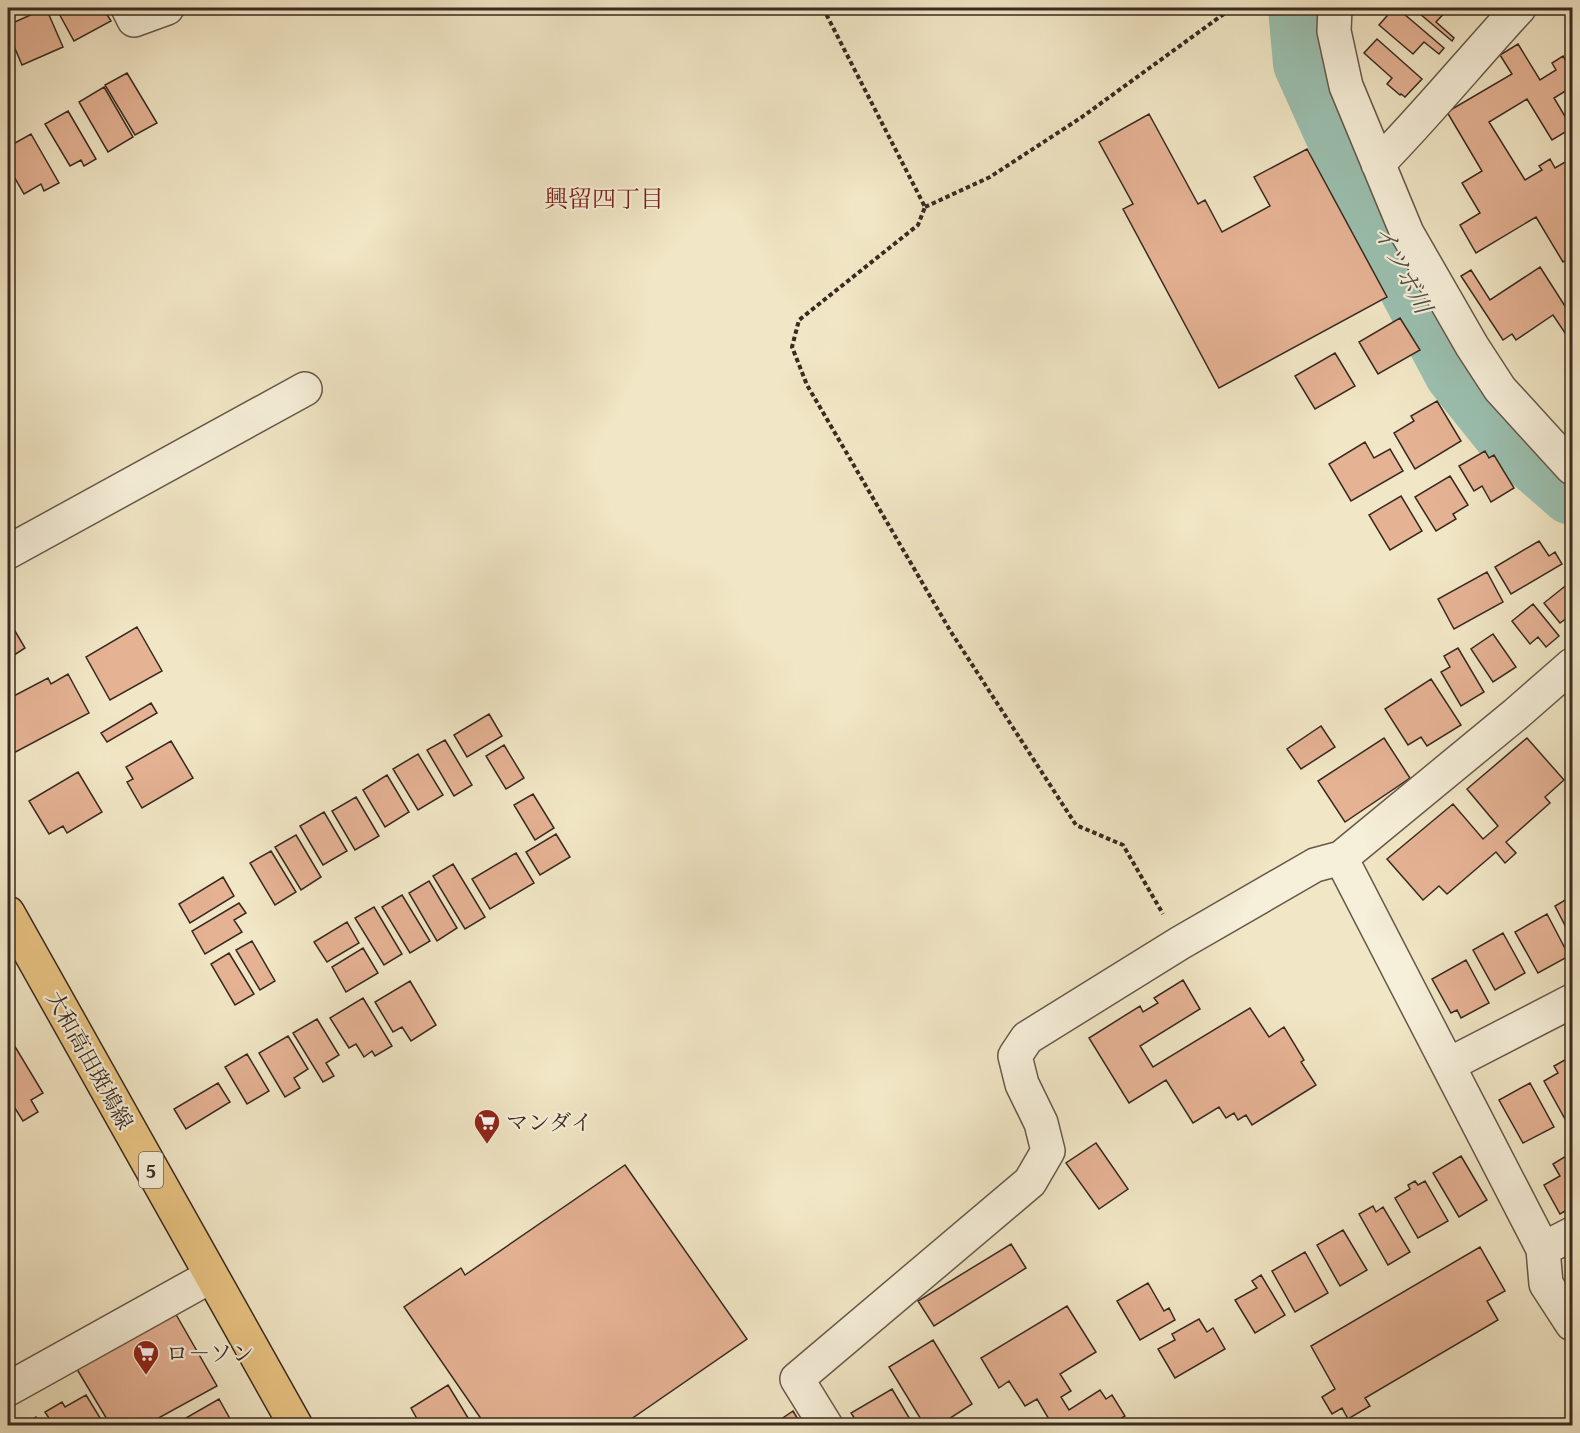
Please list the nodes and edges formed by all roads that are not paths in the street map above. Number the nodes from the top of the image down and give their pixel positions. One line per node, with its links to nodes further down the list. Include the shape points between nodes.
1 (128, 8): 2 (street, via 134,20)
2 (166, 8)
3 (1335, 8): 5 (street, via 1334,31 1346,86)
4 (1519, 8): 5 (street)
5 (1378, 164): 7 (street, via 1407,233 1472,346 1500,389)
6 (305, 389): 8 (street)
7 (1572, 468)
8 (8, 552)
9 (1572, 665): 10 (street)
10 (1341, 858): 13 (street); 20 (street, via 1315,865 1028,1038 1015,1056 1048,1151 1030,1182 797,1378)
11 (8, 914): 16 (main road, 大和高田斑鳩線 / 5)
12 (1572, 1001): 13 (street)
13 (1448, 1065): 15 (street)
14 (1572, 1234): 15 (street)
15 (1543, 1250): 17 (street, via 1546,1284)
16 (211, 1276): 18 (street); 19 (main road, 大和高田斑鳩線 / 5)
17 (1572, 1324)
18 (8, 1389)
19 (296, 1425)
20 (826, 1425)

